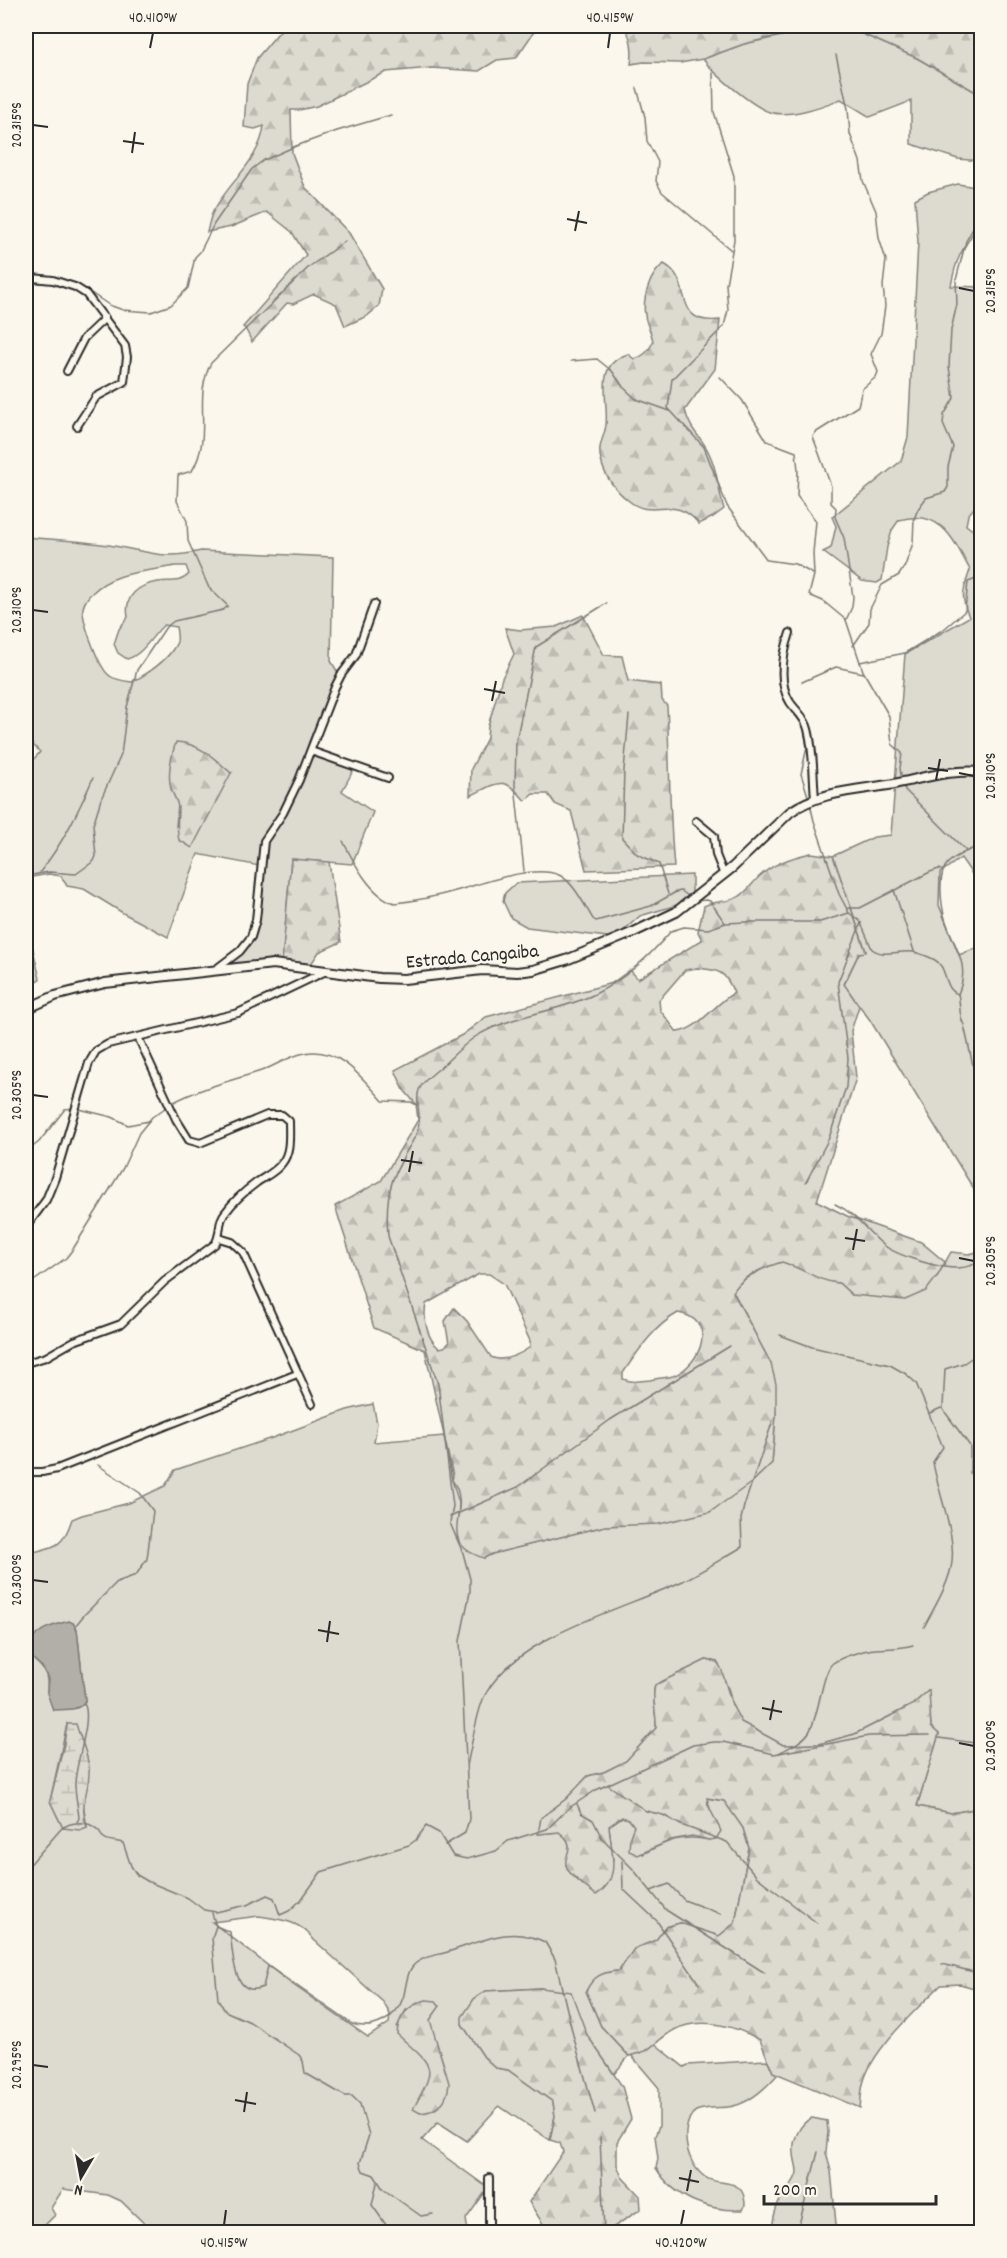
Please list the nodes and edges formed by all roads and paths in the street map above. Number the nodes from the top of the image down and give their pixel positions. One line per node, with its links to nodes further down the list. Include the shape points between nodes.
1 (26, 280): 2 (street, via 42,278 75,287)
2 (105, 318): 3 (street, via 84,338); 4 (street, via 127,349 125,379 96,397)
3 (67, 370)
4 (77, 426)
5 (374, 604): 7 (street, via 356,655 338,681)
6 (790, 633): 10 (street, via 783,665 784,687 809,730)
7 (311, 751): 9 (street); 13 (street, via 289,801 264,841 251,937 240,951)
8 (981, 772): 10 (street, Estrada Cangaiba, via 933,774)
9 (388, 778)
10 (815, 799): 12 (street, Estrada Cangaiba, via 790,812)
11 (696, 821): 12 (street, via 714,836)
12 (724, 875): 14 (street, Estrada Cangaiba, via 659,921 533,970 472,970 404,979)
13 (214, 970): 14 (street, Estrada Cangaiba, via 273,964); 15 (street, Estrada Cangaiba, via 80,988)
14 (327, 971): 16 (street, via 238,1013)
15 (26, 1009)
16 (138, 1037): 17 (street, via 108,1044 90,1059 55,1178 46,1200); 18 (street, via 180,1127 192,1142 206,1142 267,1115 282,1115 289,1121 289,1144 283,1162 224,1214)
17 (26, 1227)
18 (219, 1238): 19 (street, via 165,1281 121,1324); 20 (street, via 232,1242 243,1252)
19 (26, 1364)
20 (297, 1374): 21 (street); 22 (street, via 57,1469)
21 (312, 1404)
22 (26, 1472)
23 (489, 2178): 24 (street)
24 (489, 2232)

